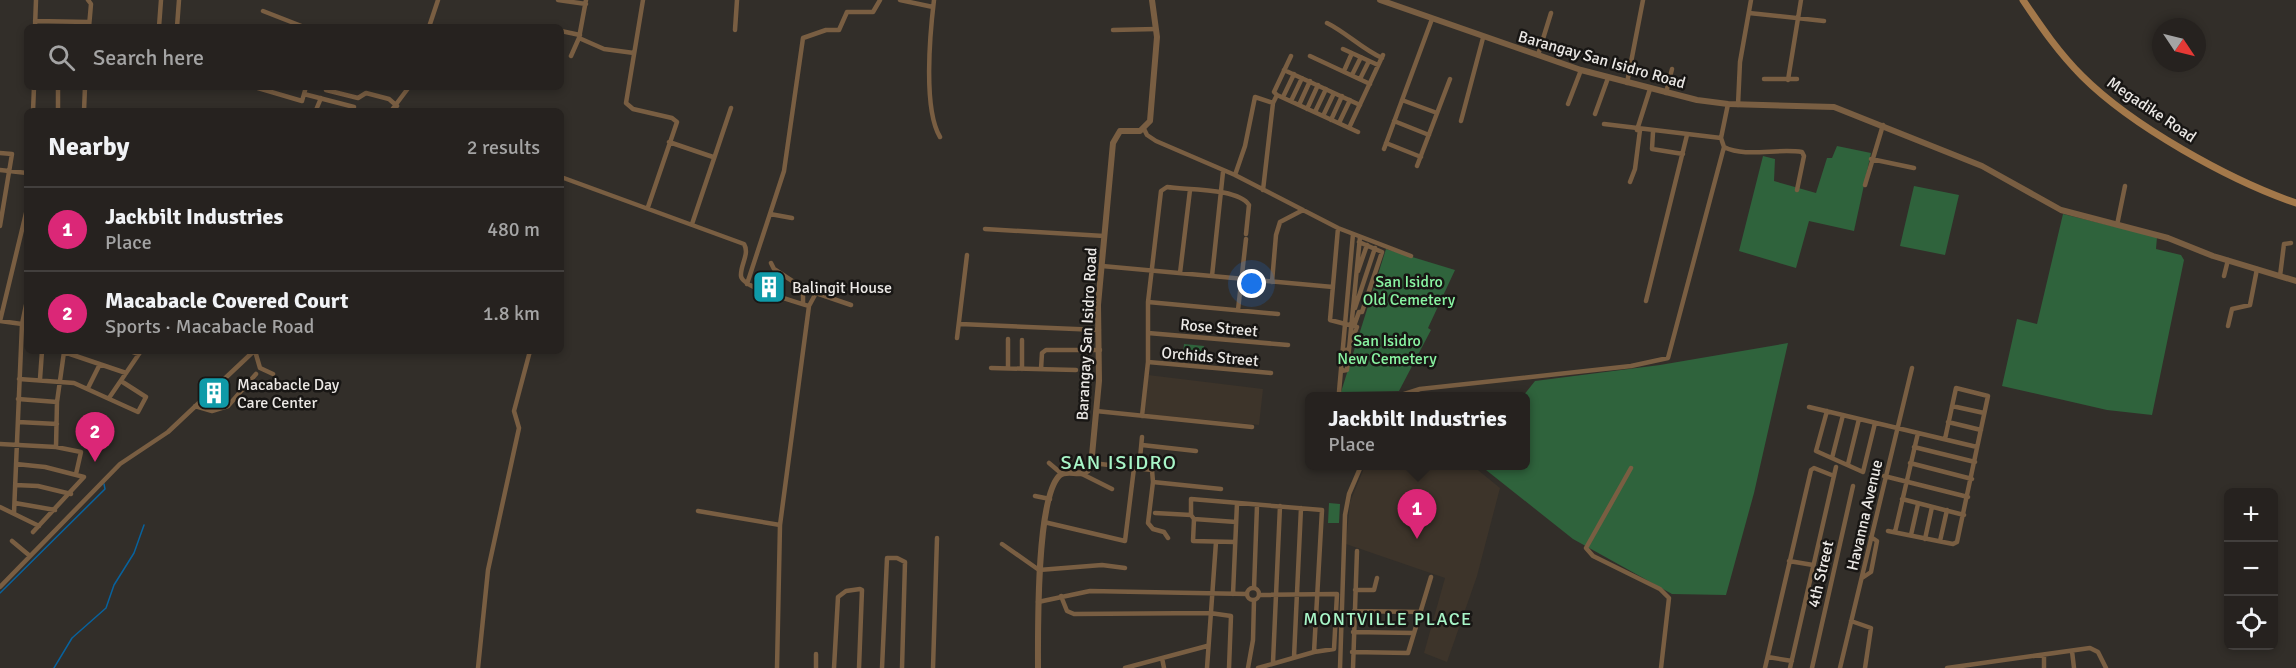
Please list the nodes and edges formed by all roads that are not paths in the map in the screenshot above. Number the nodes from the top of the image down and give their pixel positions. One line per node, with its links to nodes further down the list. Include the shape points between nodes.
1 (36, 0): 27 (street)
2 (88, 0): 28 (street)
3 (161, 0): 29 (street)
4 (179, 0): 30 (street)
5 (438, 0): 32 (street)
6 (558, 0): 18 (street)
7 (644, 0): 40 (street)
8 (737, 0): 34 (street)
9 (880, 0): 148 (street, via 873,12 847,12 839,30 803,38 786,163)
10 (900, 0): 19 (street)
11 (934, 0): 19 (street)
12 (1152, 0): 33 (street)
13 (1380, 0): 24 (street, Barangay San Isidro Road)
14 (1643, 0): 63 (street)
15 (1751, 0): 21 (street)
16 (1801, 0): 23 (street)
17 (2023, 0): 144 (main road, Megadike Road, via 2060,53 2117,105 2204,160)
18 (586, 2): 37 (street)
19 (933, 7): 118 (street, via 931,115)
20 (263, 10): 31 (street)
21 (1749, 13): 23 (street); 91 (street, via 1740,62)
22 (1551, 14): 42 (street)
23 (1798, 18): 25 (street); 61 (street)
24 (1432, 19): 38 (street, Barangay San Isidro Road); 83 (street)
25 (1824, 21)
26 (1327, 23): 48 (street, via 1382,57)
27 (35, 24)
28 (89, 24)
29 (159, 24)
30 (178, 24)
31 (297, 24)
32 (430, 24)
33 (1156, 29): 35 (street); 112 (street, via 1150,121)
34 (735, 30)
35 (1113, 30)
36 (564, 32): 37 (street)
37 (580, 37): 40 (street, via 604,49); 43 (street)
38 (1483, 38): 42 (street, Barangay San Isidro Road); 106 (street)
39 (1343, 48): 41 (street)
40 (633, 53): 120 (street, via 626,103 633,109 675,119)
41 (1352, 53): 46 (street); 52 (street)
42 (1538, 55): 51 (street, Barangay San Isidro Road)
43 (571, 56)
44 (1310, 56): 52 (street)
45 (1291, 57): 50 (street)
46 (1361, 57): 47 (street); 54 (street)
47 (1369, 61): 48 (street); 57 (street)
48 (1378, 66): 64 (street)
49 (1672, 69): 76 (street)
50 (1284, 70): 53 (street); 78 (street, via 1274,92)
51 (1581, 70): 56 (street, Barangay San Isidro Road); 87 (street)
52 (1344, 71): 54 (street)
53 (1294, 74): 55 (street); 80 (street)
54 (1352, 75): 57 (street)
55 (1302, 78): 62 (street); 84 (street)
56 (1608, 78): 63 (street, Barangay San Isidro Road); 103 (street)
57 (1360, 79): 64 (street)
58 (1450, 79): 102 (street)
59 (1764, 79): 61 (street)
60 (1797, 79): 61 (street)
61 (1788, 80)
62 (1310, 81): 65 (street); 89 (street)
63 (1627, 83): 67 (street, Barangay San Isidro Road)
64 (1370, 84): 90 (street)
65 (1318, 85): 66 (street); 100 (street)
66 (1326, 89): 75 (street); 101 (street)
67 (1650, 89): 76 (street, Barangay San Isidro Road); 113 (street)
68 (34, 90): 93 (street)
69 (58, 90): 94 (street)
70 (85, 90): 95 (street)
71 (271, 90): 77 (street, via 302,101)
72 (305, 90): 77 (street)
73 (326, 90): 92 (street, via 358,98 366,93 389,99)
74 (407, 90): 92 (street)
75 (1334, 93): 79 (street); 104 (street)
76 (1666, 93): 88 (street, Barangay San Isidro Road)
77 (304, 94): 81 (street)
78 (1277, 95): 80 (street); 86 (street)
79 (1342, 96): 82 (street); 105 (street)
80 (1283, 97): 84 (street)
81 (321, 98): 85 (street); 96 (street)
82 (1350, 100): 90 (street); 108 (street)
83 (1402, 100): 102 (street); 107 (street)
84 (1290, 101): 89 (street)
85 (337, 103): 97 (street); 98 (street)
86 (1273, 103): 133 (street, via 1255,98); 141 (street)
87 (1568, 104)
88 (1728, 104): 91 (street, Barangay San Isidro Road); 119 (street)
89 (1299, 105): 100 (street)
90 (1360, 105): 111 (street)
91 (1738, 105): 110 (street, Barangay San Isidro Road, via 1825,105)
92 (397, 106)
93 (33, 108)
94 (58, 108)
95 (84, 108)
96 (317, 108)
97 (335, 108)
98 (354, 108)
99 (731, 108): 124 (street)
100 (1307, 108): 101 (street)
101 (1315, 112): 104 (street)
102 (1437, 113): 116 (street)
103 (1595, 114)
104 (1323, 116): 105 (street)
105 (1331, 120): 108 (street)
106 (1461, 121)
107 (1394, 122): 116 (street); 125 (street, via 1385,146)
108 (1339, 123): 111 (street)
109 (1604, 124): 113 (street)
110 (1883, 125): 126 (street); 151 (street, Barangay San Isidro Road, via 1982,166 2053,207)
111 (1349, 128): 114 (street)
112 (1144, 129): 131 (street, via 1156,141); 157 (street, Barangay San Isidro Road, via 1120,131 1115,136)
113 (1639, 130): 115 (street); 135 (street)
114 (1358, 132)
115 (1653, 132): 117 (street); 123 (street, via 1653,149)
116 (1429, 135): 125 (street)
117 (1687, 135): 119 (street); 123 (street)
118 (940, 136)
119 (1722, 138): 121 (street)
120 (669, 142): 124 (street); 146 (street)
121 (1724, 147): 142 (street, via 1739,154 1802,152); 235 (street, via 1668,358 1634,366)
122 (0, 153): 130 (street, via 12,154)
123 (1683, 154): 189 (street)
124 (713, 157): 150 (street)
125 (1421, 157): 127 (street)
126 (1871, 159): 128 (street); 138 (street)
127 (1418, 166)
128 (1914, 168)
129 (0, 170): 130 (street)
130 (10, 171): 132 (street); 137 (street)
131 (1223, 172): 133 (street); 143 (street)
132 (24, 173)
133 (1235, 175): 141 (street)
134 (564, 178): 146 (street)
135 (1630, 182)
136 (0, 186): 137 (street)
137 (7, 186): 145 (street)
138 (1865, 186)
139 (2125, 186): 151 (street)
140 (1190, 190): 143 (street); 171 (street, via 1167,187 1161,191); 172 (street)
141 (1263, 190): 147 (street)
142 (1797, 190)
143 (1220, 192): 173 (street); 179 (street, via 1246,200 1249,205)
144 (2296, 203)
145 (2, 204): 152 (street)
146 (648, 207): 150 (street)
147 (1304, 210): 154 (street); 181 (street, via 1280,222)
148 (770, 214): 149 (street); 182 (street)
149 (792, 218)
150 (692, 224): 182 (street, via 746,245 741,276)
151 (2117, 225): 167 (street, Barangay San Isidro Road)
152 (0, 226)
153 (24, 228): 159 (street)
154 (1338, 228): 156 (street); 184 (street)
155 (985, 229): 157 (street)
156 (1353, 234): 158 (street); 164 (street)
157 (1104, 236): 169 (street, Barangay San Isidro Road)
158 (1359, 240): 162 (street); 164 (street); 166 (street)
159 (19, 242): 160 (street); 178 (street)
160 (24, 243)
161 (2291, 243): 176 (street, via 2284,244)
162 (1367, 245): 163 (street); 174 (street)
163 (1374, 248): 183 (street); 185 (street, via 1382,252)
164 (1355, 252): 174 (street)
165 (967, 255): 199 (street)
166 (1411, 256)
167 (2228, 260): 170 (street, Barangay San Isidro Road); 175 (street)
168 (771, 263): 191 (street, via 803,288)
169 (1102, 266): 171 (street); 201 (street, Barangay San Isidro Road)
170 (2257, 269): 176 (street, Barangay San Isidro Road); 200 (street, via 2250,305 2232,309)
171 (1152, 270): 172 (street); 190 (street)
172 (1180, 273): 173 (street)
173 (1212, 276): 179 (street)
174 (1354, 276): 183 (street); 186 (street)
175 (2224, 276)
176 (2280, 276): 180 (street, Barangay San Isidro Road)
177 (0, 278): 178 (street)
178 (9, 279): 188 (street)
179 (1242, 279): 181 (street); 193 (street)
180 (2296, 280)
181 (1272, 282): 184 (street)
182 (747, 284): 191 (street)
183 (1362, 284): 185 (street); 186 (street)
184 (1333, 287): 197 (street, via 1330,320)
185 (1370, 287): 187 (street)
186 (1354, 297): 187 (street); 197 (street); 197 (street)
187 (1367, 298): 197 (street)
188 (1, 301): 196 (street)
189 (1646, 301)
190 (1148, 302): 193 (street); 202 (street)
191 (806, 305): 192 (street, via 816,293); 310 (street)
192 (851, 305)
193 (1238, 310): 194 (street)
194 (1278, 314)
195 (24, 318): 198 (street)
196 (0, 321): 198 (street)
197 (1351, 323): 209 (street); 209 (street, via 1357,327)
198 (22, 324): 203 (street)
199 (960, 324): 201 (street); 204 (street)
200 (2228, 326)
201 (1099, 330): 208 (street, Barangay San Isidro Road)
202 (1149, 333): 207 (street, Rose Street); 217 (street)
203 (24, 338): 229 (street)
204 (957, 338)
205 (1008, 339): 220 (street)
206 (1022, 340): 222 (street)
207 (1288, 345)
208 (1100, 350): 223 (street, via 1043,351); 242 (street, Barangay San Isidro Road)
209 (1346, 350): 234 (street)
210 (42, 354): 230 (street)
211 (63, 354): 231 (street)
212 (69, 354): 218 (street)
213 (139, 354): 225 (street)
214 (251, 354): 239 (street)
215 (255, 354): 228 (street, via 261,368)
216 (529, 354): 363 (street, via 514,411 519,428 488,570)
217 (1148, 362): 226 (street, Orchids Street); 246 (street)
218 (100, 364): 225 (street); 233 (street)
219 (991, 368): 220 (street)
220 (1008, 368): 222 (street)
221 (1911, 368): 253 (street, Havanna Avenue)
222 (1022, 369): 223 (street)
223 (1041, 369): 224 (street)
224 (1076, 370)
225 (126, 373): 232 (street)
226 (1271, 373)
227 (256, 374): 239 (street, via 228,406 212,411)
228 (273, 374)
229 (19, 379): 230 (street); 237 (street)
230 (40, 379): 231 (street)
231 (61, 380): 233 (street); 238 (street)
232 (121, 381): 236 (street); 236 (street, via 146,397 140,409 134,411)
233 (88, 388): 236 (street)
234 (1339, 392)
235 (1411, 392)
236 (109, 398)
237 (18, 399): 238 (street); 248 (street)
238 (57, 402): 251 (street)
239 (195, 406): 325 (street, via 168,432 120,464)
240 (1952, 406): 244 (street); 244 (street, via 1956,388 1988,396); 249 (street)
241 (1809, 407): 243 (street)
242 (1096, 411): 246 (street); 268 (street, Barangay San Isidro Road)
243 (1827, 411): 245 (street); 265 (street, via 1816,451)
244 (1984, 413): 254 (street)
245 (1843, 415): 247 (street); 265 (street)
246 (1142, 416): 252 (street)
247 (1859, 419): 250 (street); 271 (street)
248 (18, 422): 251 (street); 259 (street)
249 (1948, 422): 254 (street); 257 (street)
250 (1875, 423): 253 (street); 271 (street, via 1863,472)
251 (57, 424): 261 (street)
252 (1252, 427)
253 (1896, 427): 255 (street); 280 (street, Havanna Avenue)
254 (1981, 430): 263 (street)
255 (1918, 433): 257 (street); 262 (street)
256 (1142, 437): 260 (street)
257 (1945, 439): 263 (street)
258 (0, 444): 259 (street)
259 (16, 444): 261 (street); 270 (street)
260 (1142, 445): 264 (street); 274 (street)
261 (56, 447): 276 (street, via 81,453)
262 (1914, 447): 266 (street); 269 (street)
263 (1977, 447): 266 (street)
264 (1196, 451)
265 (1832, 458): 271 (street)
266 (1976, 462): 281 (street)
267 (1048, 463): 277 (street)
268 (1092, 463): 274 (street); 278 (street, via 1088,472)
269 (1910, 463): 281 (street); 283 (street)
270 (16, 464): 276 (street); 284 (street)
271 (1848, 464)
272 (1836, 467): 279 (street)
273 (1631, 468): 380 (street, via 1586,548 1593,556 1670,598)
274 (1136, 469): 282 (street, via 1152,470); 308 (street, via 1125,540)
275 (1359, 470): 378 (street, via 1345,515)
276 (75, 474): 288 (street, via 84,479)
277 (1062, 474): 278 (street); 291 (street)
278 (1082, 474): 286 (street)
279 (1834, 476): 326 (street, via 1811,470); 327 (street)
280 (1884, 476): 283 (street); 348 (street, Havanna Avenue)
281 (1972, 479): 290 (street)
282 (1153, 482): 287 (street); 317 (street, via 1148,524)
283 (1906, 482): 290 (street); 292 (street)
284 (15, 485): 288 (street); 293 (street)
285 (1854, 486): 383 (street, 4th Street)
286 (1112, 489)
287 (1221, 489)
288 (71, 494): 301 (street)
289 (1035, 496): 291 (street)
290 (1968, 497): 306 (street)
291 (1050, 499): 308 (street)
292 (1902, 500): 295 (street); 314 (street)
293 (15, 503): 301 (street); 304 (street)
294 (1237, 503): 296 (street); 307 (street, via 1191,499); 309 (street)
295 (1918, 504): 299 (street); 315 (street)
296 (1257, 506): 297 (street); 333 (street)
297 (1280, 506): 300 (street); 337 (street)
298 (0, 507): 304 (street)
299 (1932, 507): 302 (street); 318 (street)
300 (1301, 508): 338 (street); 339 (street, via 1322,510)
301 (55, 510): 311 (street)
302 (1947, 510): 306 (street); 322 (street)
303 (698, 511): 310 (street)
304 (14, 513): 311 (street)
305 (1155, 513): 307 (street)
306 (1964, 515): 322 (street, via 1957,542)
307 (1192, 517): 309 (street); 320 (street, via 1193,541)
308 (1044, 522): 329 (street)
309 (1236, 522): 321 (street)
310 (780, 525): 364 (street)
311 (39, 526): 313 (street)
312 (1888, 531): 314 (street)
313 (33, 532)
314 (1895, 532): 315 (street)
315 (1911, 535): 318 (street)
316 (937, 538): 370 (street)
317 (1168, 538)
318 (1925, 539): 322 (street)
319 (12, 541): 325 (street)
320 (1216, 542): 321 (street); 340 (street)
321 (1235, 542): 335 (street)
322 (1940, 542)
323 (1002, 544): 329 (street)
324 (1357, 551): 334 (street)
325 (30, 556): 332 (street)
326 (1789, 561): 327 (street); 358 (street)
327 (1813, 565): 360 (street)
328 (1125, 568): 329 (street, via 1102,565)
329 (1039, 570): 344 (street)
330 (1431, 576): 346 (street)
331 (1377, 578): 334 (street, via 1374,590)
332 (0, 587)
333 (1254, 588): 336 (street); 341 (street)
334 (1354, 590): 345 (street)
335 (1233, 594): 336 (street); 340 (street)
336 (1247, 594): 343 (street)
337 (1276, 594): 338 (street); 341 (street); 361 (street)
338 (1297, 594): 339 (street); 357 (street)
339 (1317, 594): 353 (street); 353 (street, via 1337,594 1334,649)
340 (1211, 595): 342 (street, via 1090,591); 347 (street)
341 (1259, 595): 343 (street)
342 (1061, 596): 344 (street); 347 (street, via 1067,611 1074,614)
343 (1254, 600): 376 (street)
344 (1038, 602): 371 (street)
345 (1354, 611): 346 (street); 349 (street)
346 (1421, 612): 350 (street)
347 (1210, 613): 351 (street); 375 (street, via 1232,619)
348 (1851, 621): 384 (street, Havanna Avenue); 385 (street, via 1871,628)
349 (1353, 632): 350 (street); 354 (street)
350 (1414, 633): 354 (street, via 1406,655)
351 (1207, 646): 359 (street); 374 (street)
352 (2072, 651): 356 (street); 388 (street); 389 (street, via 2090,648 2098,652)
353 (1314, 652): 357 (street)
354 (1352, 652): 379 (street)
355 (816, 654): 365 (street)
356 (2044, 655): 386 (street); 387 (street)
357 (1294, 657): 361 (street)
358 (1768, 657): 360 (street); 381 (street)
359 (1162, 658): 362 (street); 373 (street)
360 (1792, 661): 382 (street)
361 (1273, 662): 377 (street)
362 (1145, 665): 372 (street)
363 (478, 668)
364 (777, 668)
365 (816, 668)
366 (834, 668): 367 (street, via 838,597 860,589)
367 (859, 668)
368 (882, 668): 369 (street, via 887,558 894,557 904,562)
369 (902, 668)
370 (933, 668)
371 (1038, 668)
372 (1125, 668)
373 (1164, 668)
374 (1206, 668)
375 (1228, 668)
376 (1248, 668)
377 (1258, 668)
378 (1340, 668)
379 (1353, 668)
380 (1661, 668)
381 (1765, 668)
382 (1790, 668)
383 (1812, 668)
384 (1840, 668)
385 (1865, 668)
386 (1947, 668)
387 (2044, 668)
388 (2074, 668)
389 (2106, 668)

